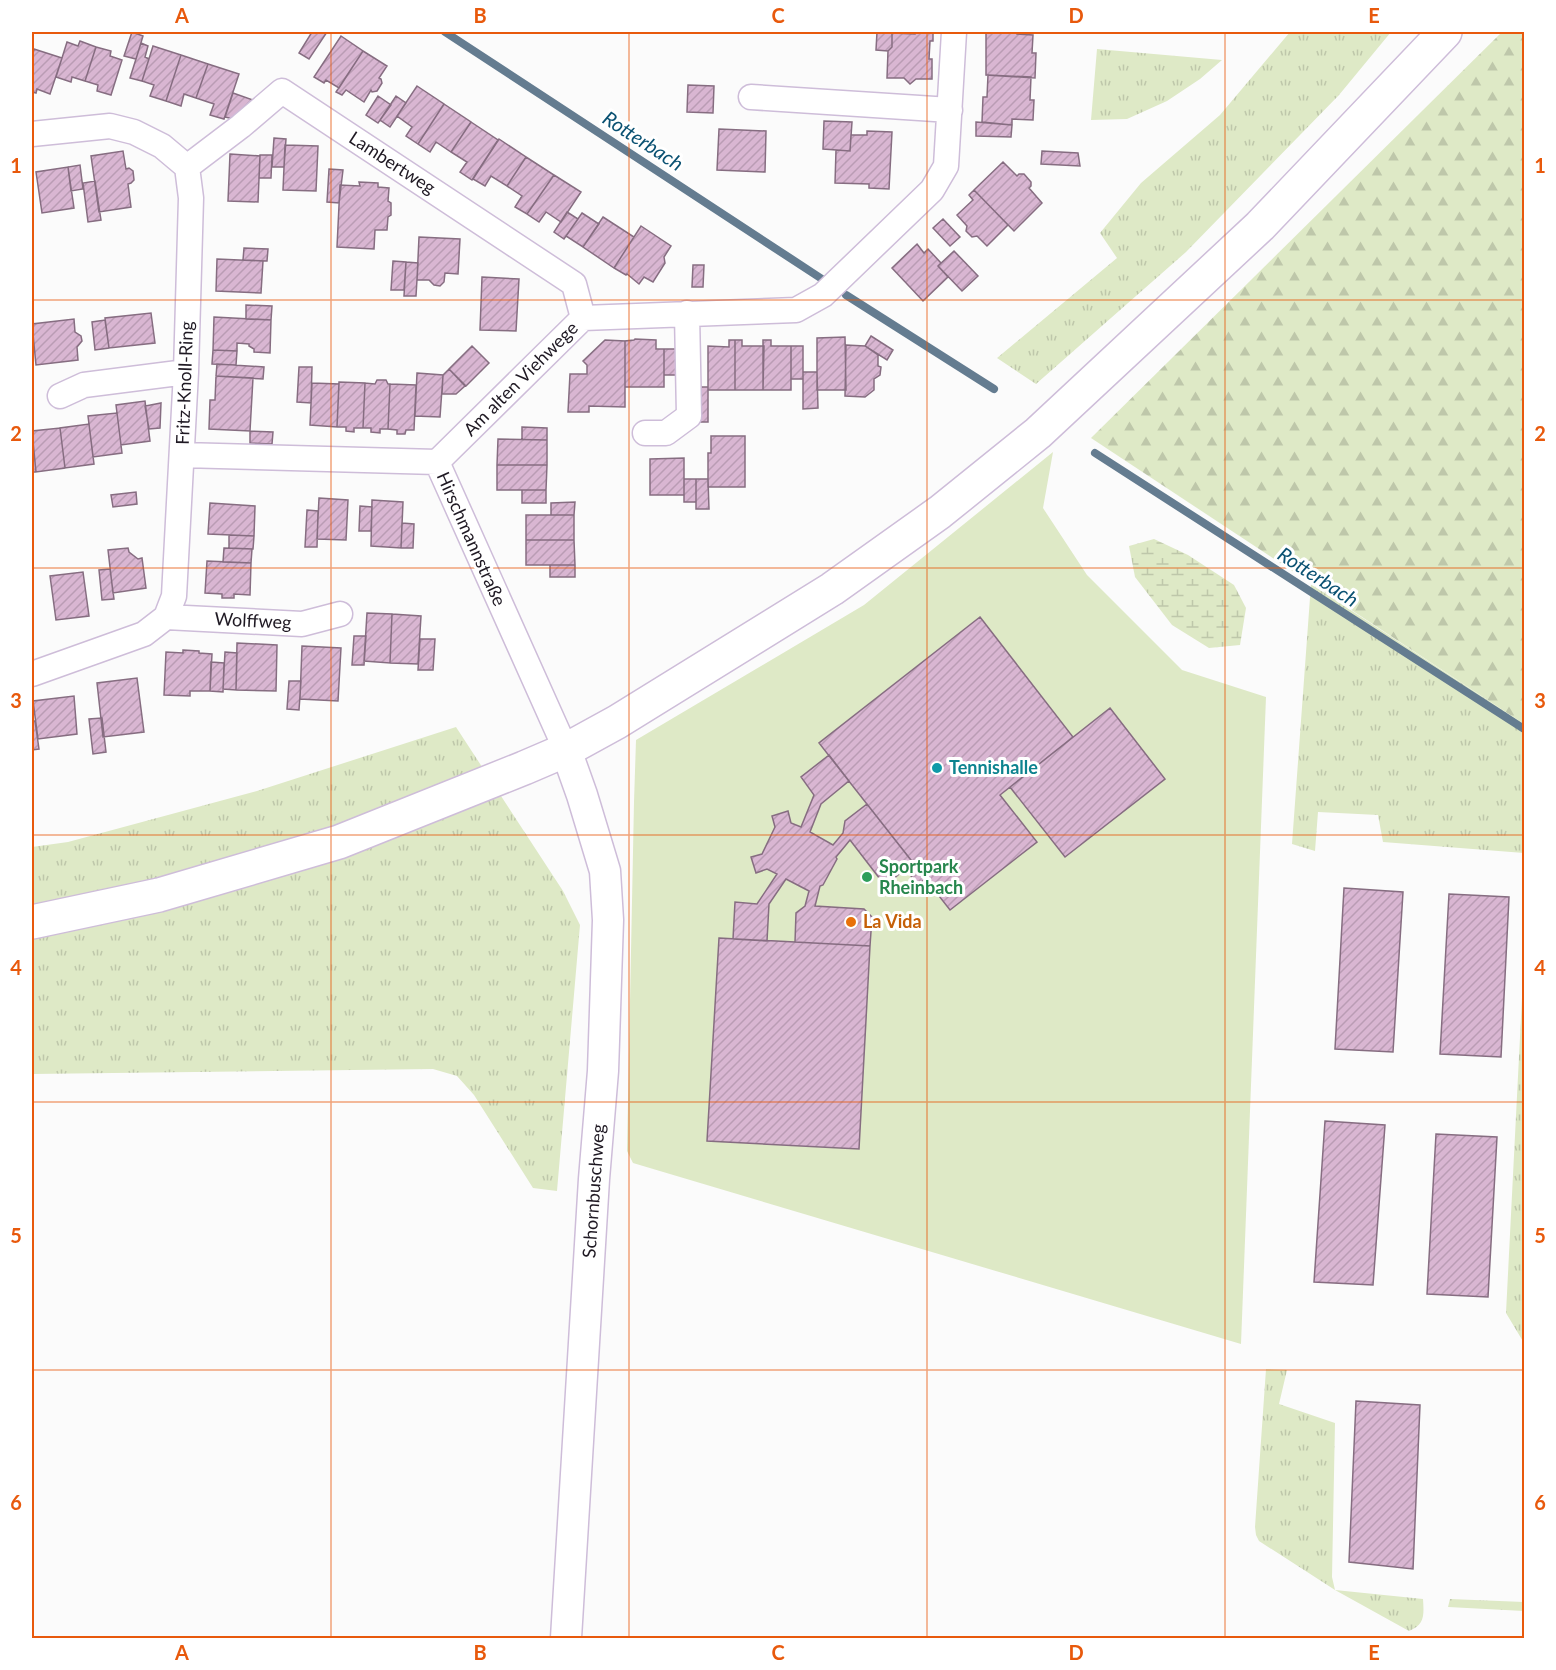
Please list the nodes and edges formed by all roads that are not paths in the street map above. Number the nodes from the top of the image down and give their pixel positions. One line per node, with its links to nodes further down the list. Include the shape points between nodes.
1 (954, 32): 4 (street, Am alten Viehwege)
2 (1445, 32): 17 (main road, via 1260,226 1038,433 940,512 832,590)
3 (752, 97): 4 (street)
4 (950, 110): 7 (street, Am alten Viehwege, via 946,166 932,190 823,295 796,310)
5 (32, 134): 6 (street, via 110,126 134,132 162,146)
6 (186, 167): 8 (street, Lambertweg, via 282,91 574,284); 9 (street, Fritz-Knoll-Ring, via 191,198)
7 (687, 313): 8 (street, Am alten Viehwege); 11 (street, via 689,416 666,433)
8 (583, 318): 13 (street, Am alten Viehwege)
9 (186, 372): 10 (street, via 84,386); 12 (street, Fritz-Knoll-Ring)
10 (60, 396)
11 (645, 433)
12 (182, 455): 13 (street, Hirschmannstraße); 15 (street, Fritz-Knoll-Ring, via 174,596)
13 (437, 462): 17 (street, Hirschmannstraße)
14 (340, 614): 15 (street, Wolffweg, via 302,624)
15 (166, 617): 16 (street, via 144,634)
16 (32, 674)
17 (566, 750): 18 (main road, via 339,842 159,895); 19 (street, Schornbuschweg, via 605,871 608,920 603,1071)
18 (32, 922)
19 (566, 1638)

